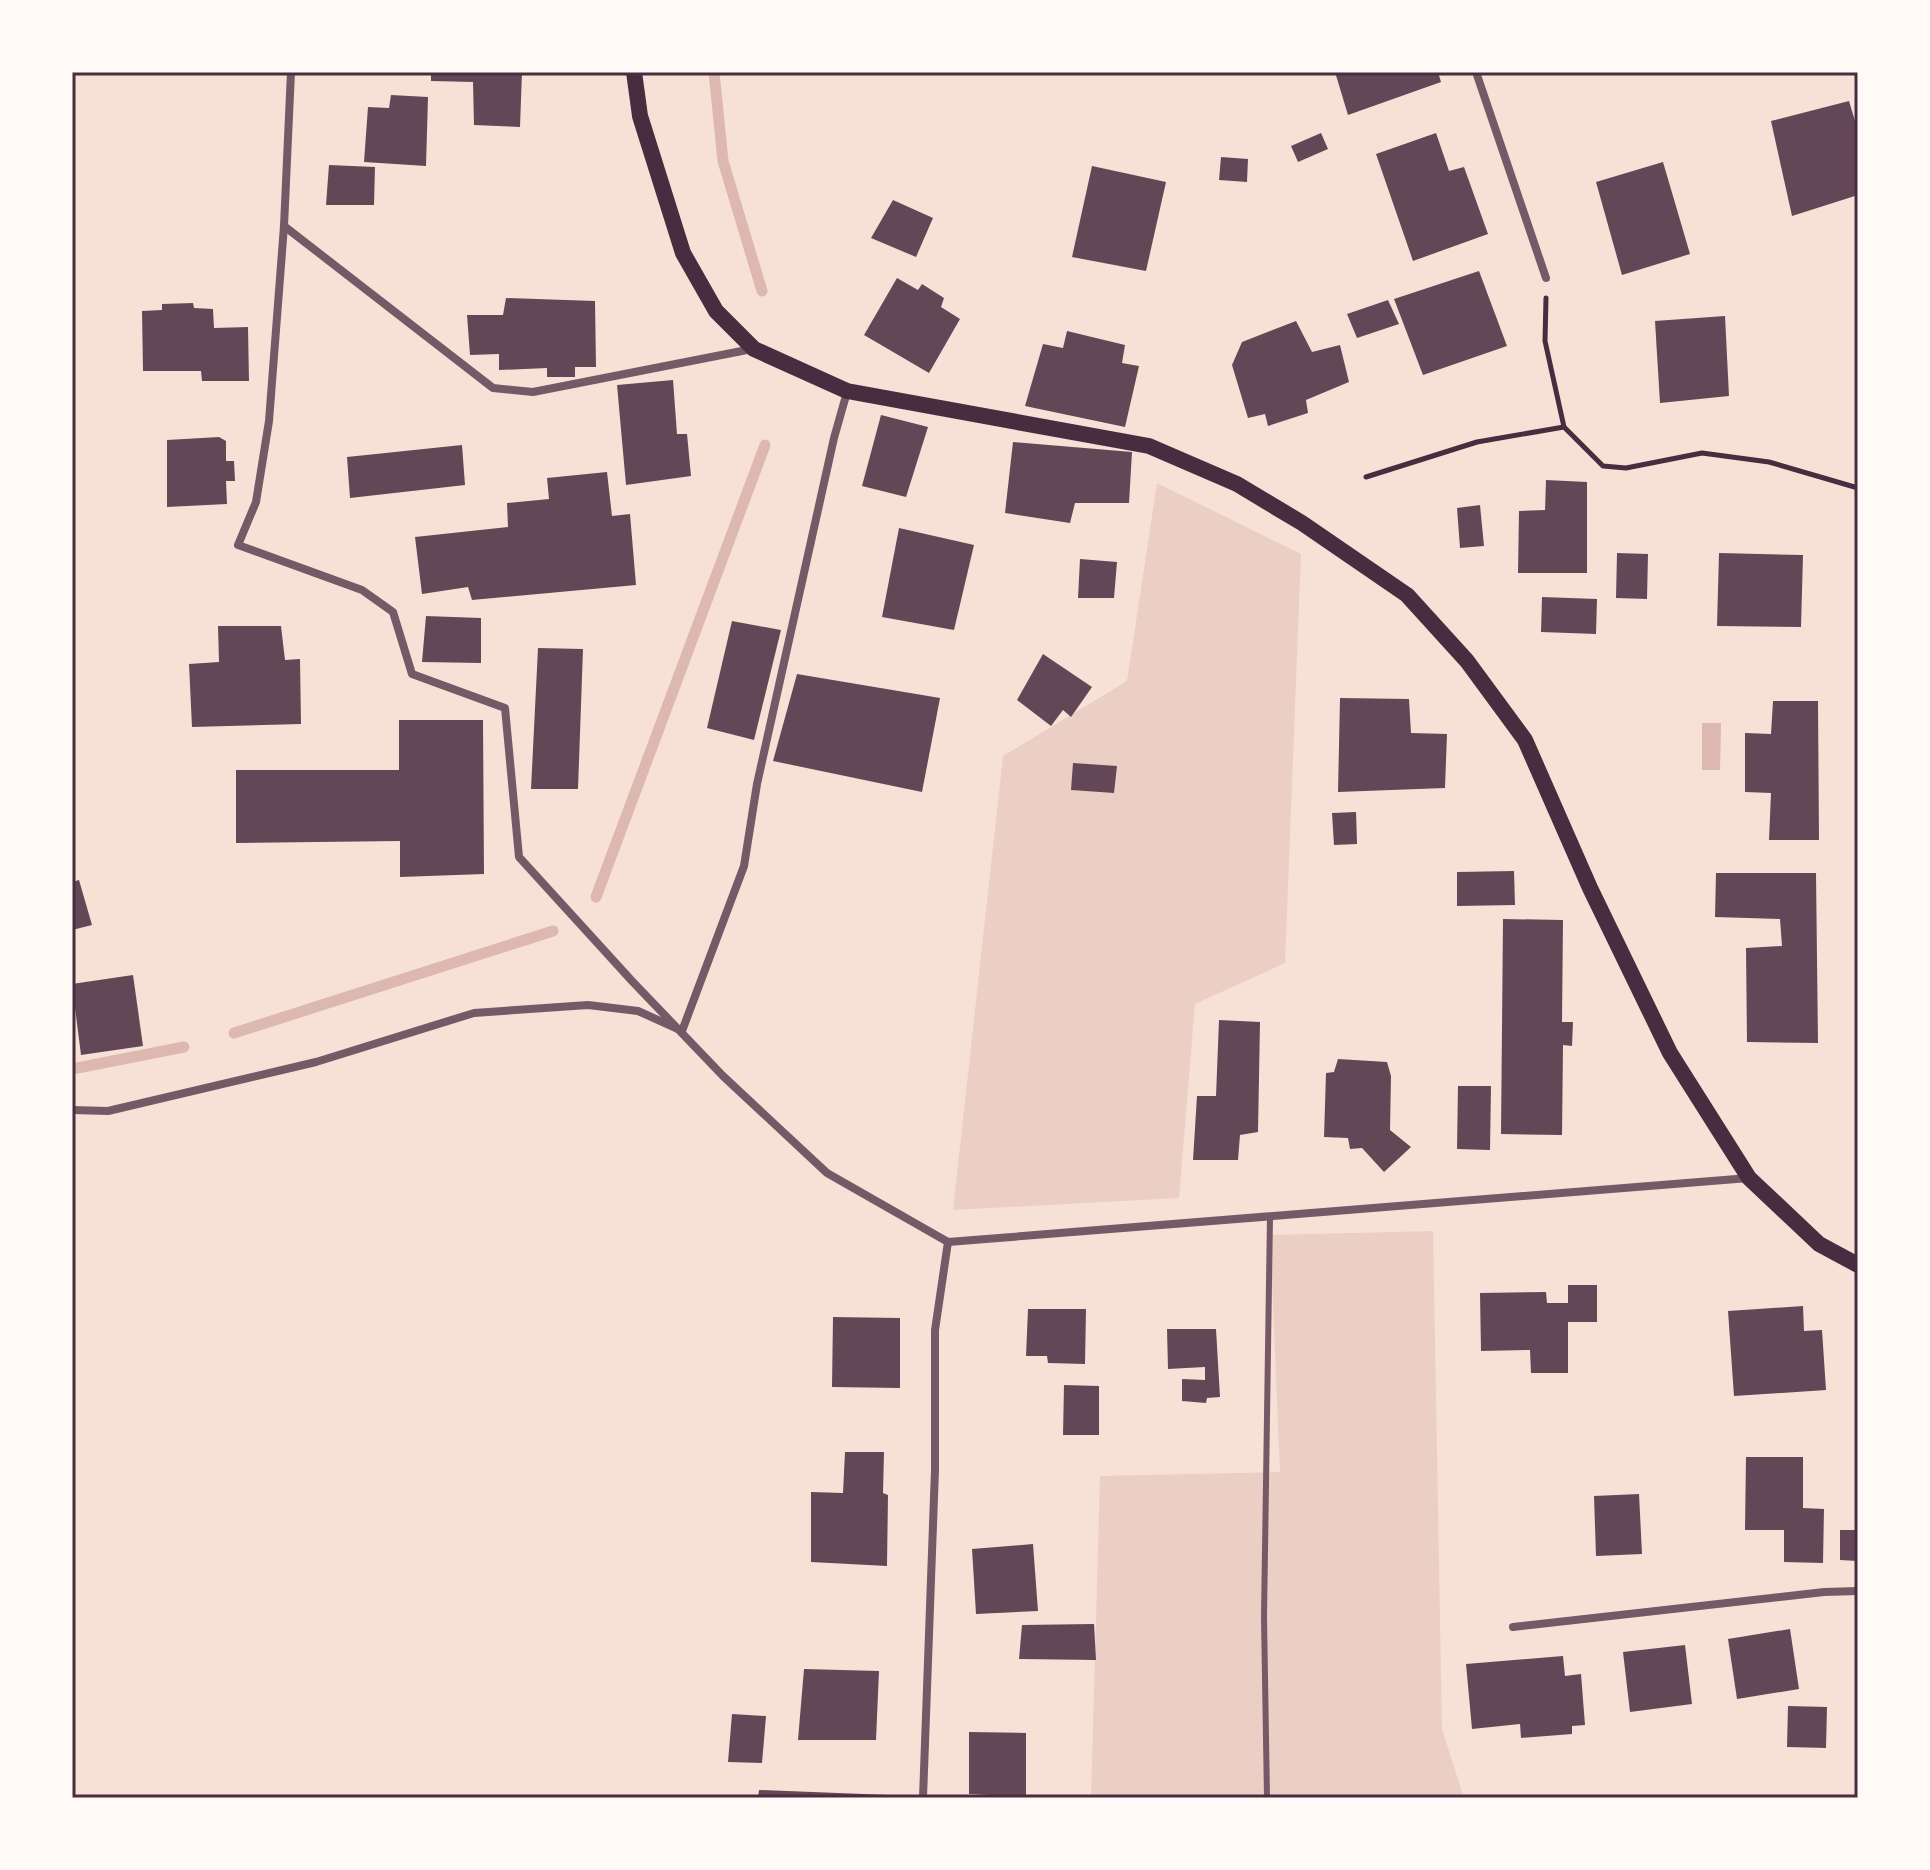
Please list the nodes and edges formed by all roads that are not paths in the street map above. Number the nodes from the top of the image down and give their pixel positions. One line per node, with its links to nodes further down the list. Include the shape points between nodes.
1 (291, 72): 4 (street)
2 (634, 72): 6 (main road, via 640,116 683,253 716,311)
3 (1476, 72): 5 (street)
4 (284, 226): 6 (street, via 493,388 533,392); 8 (street, via 269,421 256,502 238,545 362,590 393,612 412,674 505,708 519,857)
5 (1546, 278)
6 (754, 349): 7 (main road)
7 (847, 391): 8 (street, via 757,784 744,866); 10 (main road, via 1149,446 1237,484 1407,595 1467,661 1525,740 1670,1053)
8 (682, 1031): 9 (street, via 638,1011 588,1005 474,1013 316,1062 108,1111); 12 (street, via 827,1173)
9 (72, 1110)
10 (1749, 1178): 11 (street); 13 (main road, via 1819,1244)
11 (1270, 1216): 12 (street); 17 (lane, via 1264,1601)
12 (948, 1242): 16 (street, via 935,1330)
13 (1858, 1265)
14 (1858, 1591): 15 (street)
15 (1513, 1627)
16 (923, 1798)
17 (1267, 1798)

